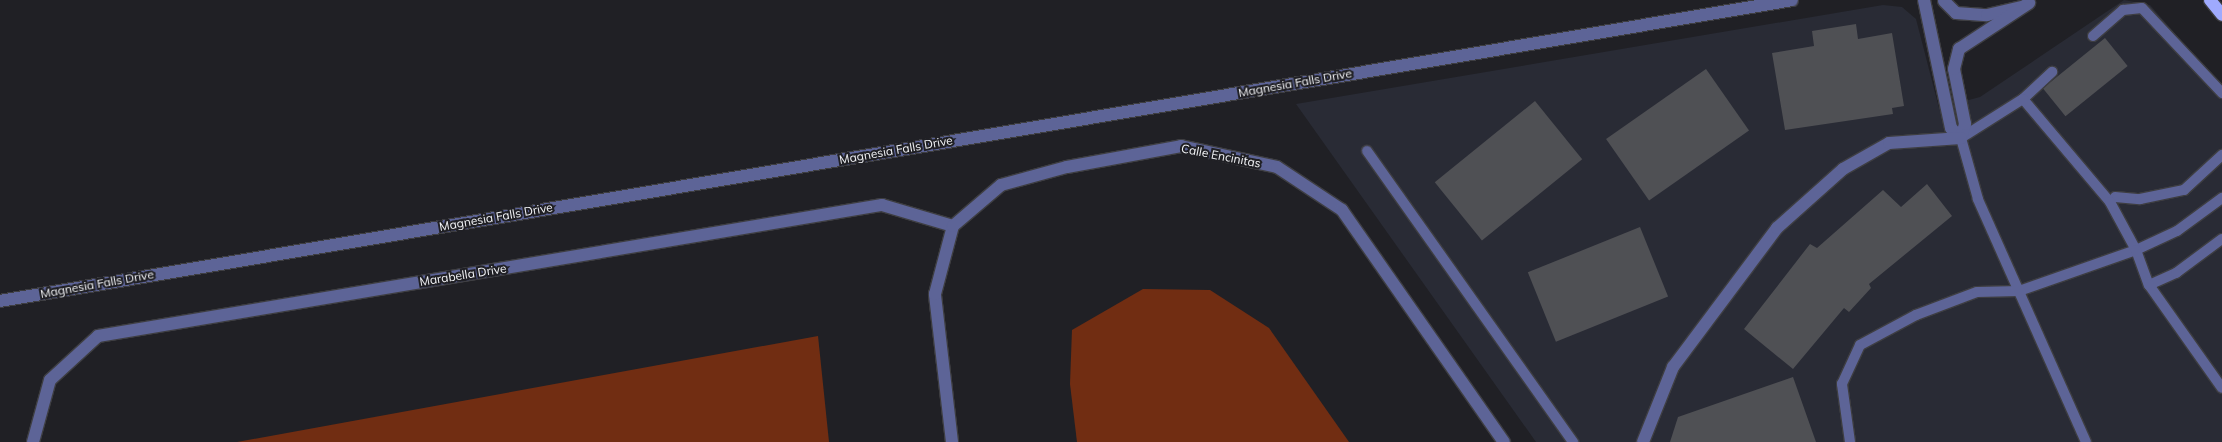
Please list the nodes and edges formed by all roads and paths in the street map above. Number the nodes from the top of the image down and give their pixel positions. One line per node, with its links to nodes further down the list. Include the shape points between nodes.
1 (1792, 0): 21 (street, Magnesia Falls Drive)
2 (1924, 0): 11 (street, via 1951,128)
3 (1942, 0): 5 (street, via 1956,13 1987,15)
4 (2210, 0): 6 (main road)
5 (2033, 2): 11 (street, via 1959,49 1954,69 1965,124)
6 (2222, 15)
7 (2093, 36): 9 (lane, via 2123,10 2142,8)
8 (2052, 72): 10 (lane)
9 (2222, 93)
10 (2023, 99): 11 (lane); 18 (lane, via 2086,171)
11 (1960, 138): 20 (lane, via 1978,199); 27 (street, via 1889,143 1844,169 1777,228 1673,367)
12 (1367, 151): 26 (lane)
13 (2222, 155): 14 (lane, via 2210,170 2184,190 2140,199)
14 (2115, 198)
15 (2222, 198): 18 (lane, via 2177,231)
16 (953, 226): 23 (street, Marabella Drive, via 882,205 98,336 50,380); 24 (street, via 935,294); 25 (street, Calle Encinitas, via 1001,185 1067,167 1181,146 1277,167 1342,210)
17 (2222, 239): 19 (lane, via 2176,273)
18 (2136, 250): 19 (lane); 20 (lane)
19 (2149, 285): 22 (lane)
20 (2019, 291): 28 (lane, via 1978,292 1916,315 1860,345 1842,384); 29 (lane)
21 (0, 301)
22 (2222, 388)
23 (33, 442)
24 (952, 442)
25 (1504, 442)
26 (1573, 442)
27 (1643, 442)
28 (1850, 442)
29 (2086, 442)

